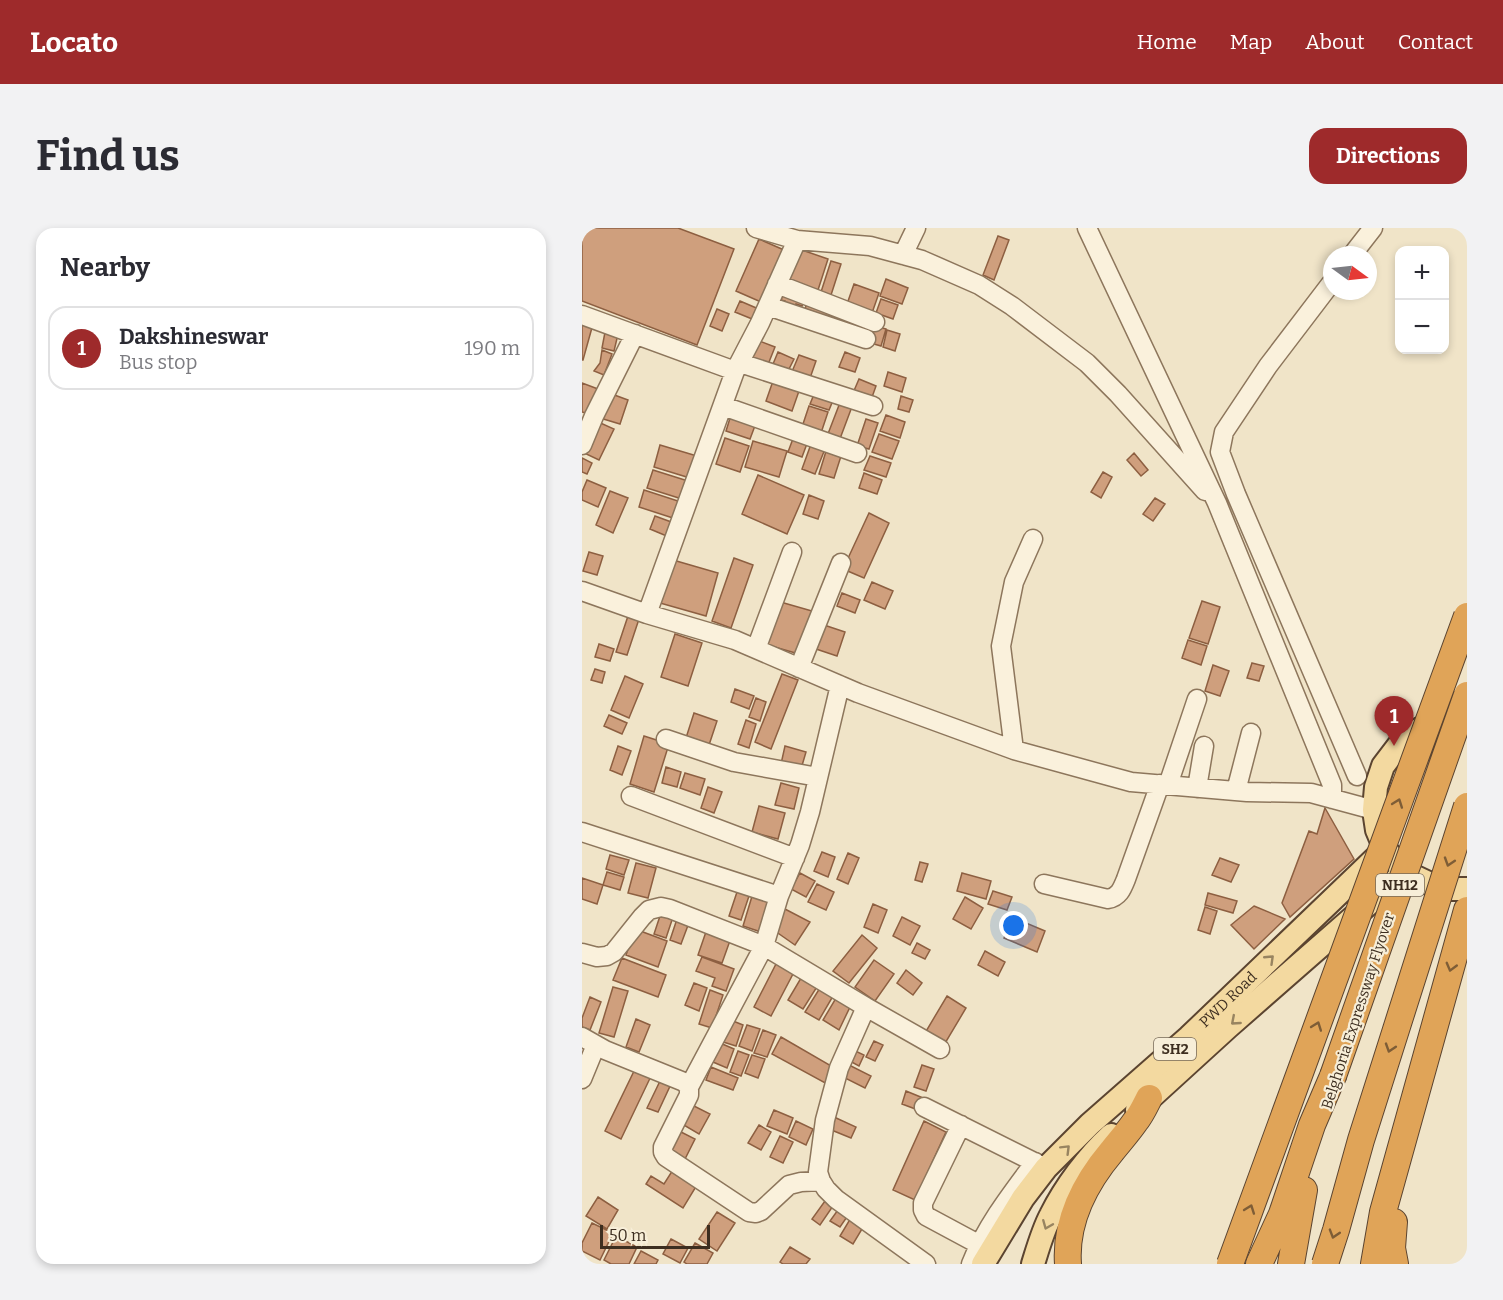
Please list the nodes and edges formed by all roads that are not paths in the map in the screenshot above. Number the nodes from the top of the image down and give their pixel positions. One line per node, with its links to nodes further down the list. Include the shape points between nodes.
1 (756, 228): 6 (street)
2 (916, 228): 8 (street)
3 (1087, 228): 21 (street)
4 (1373, 228): 7 (street)
5 (860, 237): 6 (street); 8 (street, via 870,246)
6 (798, 240): 9 (street)
7 (1359, 246)
8 (903, 255): 21 (street, via 979,285 1088,363)
9 (777, 284): 11 (street); 13 (street)
10 (1323, 294): 39 (street, via 1224,432 1220,452)
11 (768, 306): 15 (street); 16 (street)
12 (582, 315): 14 (street)
13 (875, 322)
14 (635, 334): 16 (street); 19 (street)
15 (866, 339)
16 (738, 367): 17 (street); 18 (street)
17 (723, 406): 20 (street); 26 (street)
18 (873, 406)
19 (582, 445)
20 (857, 453)
21 (1217, 503): 44 (street)
22 (1033, 539): 37 (street, via 1014,582 1001,646)
23 (792, 552): 28 (street)
24 (841, 563): 29 (street)
25 (582, 591): 26 (street)
26 (647, 614): 28 (street)
27 (1467, 616): 75 (highway, one-way to 27, bridge)
28 (756, 649): 29 (street)
29 (799, 668): 30 (street)
30 (840, 685): 37 (street); 40 (street)
31 (1467, 695): 61 (highway, Belghoria Expressway Flyover / NH12, bridge)
32 (1197, 699): 41 (street)
33 (1467, 721): 38 (main road, via 1445,721 1420,729 1399,745)
34 (1251, 732): 43 (street)
35 (666, 739): 40 (street, via 734,762)
36 (1204, 746): 42 (street)
37 (1014, 750): 41 (street, via 1131,782)
38 (1383, 766): 39 (street); 47 (main road)
39 (1357, 776): 44 (street)
40 (818, 777): 50 (street)
41 (1164, 785): 42 (street); 52 (street, via 1115,898)
42 (1197, 788): 43 (street)
43 (1236, 791): 44 (street)
44 (1332, 792): 47 (street)
45 (631, 796): 50 (street)
46 (1467, 806): 78 (highway, one-way to 78, bridge)
47 (1374, 810): 49 (main road)
48 (582, 832): 54 (street)
49 (1385, 849): 51 (main road); 68 (main road, PWD Road / SH2, one-way to 49, via 1189,1037)
50 (795, 858): 54 (street)
51 (1405, 872): 53 (main road, via 1441,890); 64 (main road, PWD Road / SH2, one-way to 64)
52 (1044, 884)
53 (1467, 889)
54 (779, 897): 56 (street)
55 (1467, 910): 67 (highway, one-way to 67)
56 (764, 946): 57 (street, via 660,907 642,917 607,956); 58 (street); 63 (street)
57 (582, 953)
58 (866, 1007): 60 (street); 69 (street, via 839,1068 825,1120 818,1172)
59 (589, 1041): 62 (street); 63 (street)
60 (940, 1049)
61 (1333, 1076): 76 (highway, via 1282,1214); 77 (highway, Belghoria Expressway Flyover / NH12, via 1304,1190)
62 (582, 1079)
63 (689, 1087): 69 (street, via 689,1095 663,1147 666,1156 749,1212 761,1211 789,1185)
64 (1149, 1098): 73 (main road, PWD Road / SH2, one-way to 73, via 1107,1138 1066,1190 1051,1215); 74 (highway, via 1083,1192 1069,1237)
65 (924, 1107): 66 (street)
66 (960, 1125): 68 (street); 70 (street, via 923,1210)
67 (1406, 1132): 79 (highway, via 1383,1212); 80 (highway, via 1392,1237)
68 (1041, 1165): 70 (main road, PWD Road / SH2, via 1023,1198)
69 (821, 1181): 71 (street, via 836,1199)
70 (982, 1255): 72 (street)
71 (926, 1264)
72 (972, 1264)
73 (1033, 1264)
74 (1068, 1264)
75 (1230, 1264)
76 (1259, 1264)
77 (1291, 1264)
78 (1325, 1264)
79 (1374, 1264)
80 (1395, 1264)

